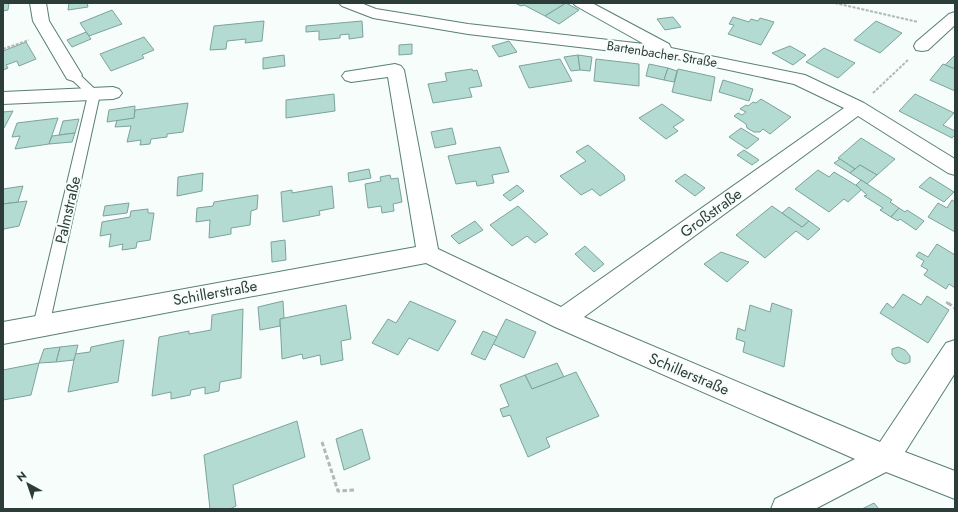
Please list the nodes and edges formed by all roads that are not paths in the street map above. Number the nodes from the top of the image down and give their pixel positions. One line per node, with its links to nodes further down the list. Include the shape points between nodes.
1 (38, 3): 7 (street, via 41,21)
2 (347, 3): 6 (street, Bartenbacher Straße, via 373,14 468,29)
3 (581, 3): 6 (street)
4 (955, 18): 5 (street)
5 (922, 46)
6 (673, 53): 12 (street, Bartenbacher Straße, via 798,79)
7 (73, 75): 10 (lane)
8 (350, 76): 14 (street, via 395,70)
9 (113, 93): 10 (street)
10 (94, 94): 11 (street); 16 (lane, Palmstraße)
11 (3, 98)
12 (858, 107): 13 (street, Bartenbacher Straße); 15 (street, Großstraße)
13 (955, 168)
14 (428, 254): 15 (street, Schillerstraße); 16 (street, Schillerstraße)
15 (563, 319): 19 (street, Schillerstraße)
16 (41, 326): 17 (street, Schillerstraße)
17 (3, 333)
18 (955, 351): 19 (street)
19 (885, 458): 20 (street, Schillerstraße); 21 (street)
20 (955, 484)
21 (784, 509)

